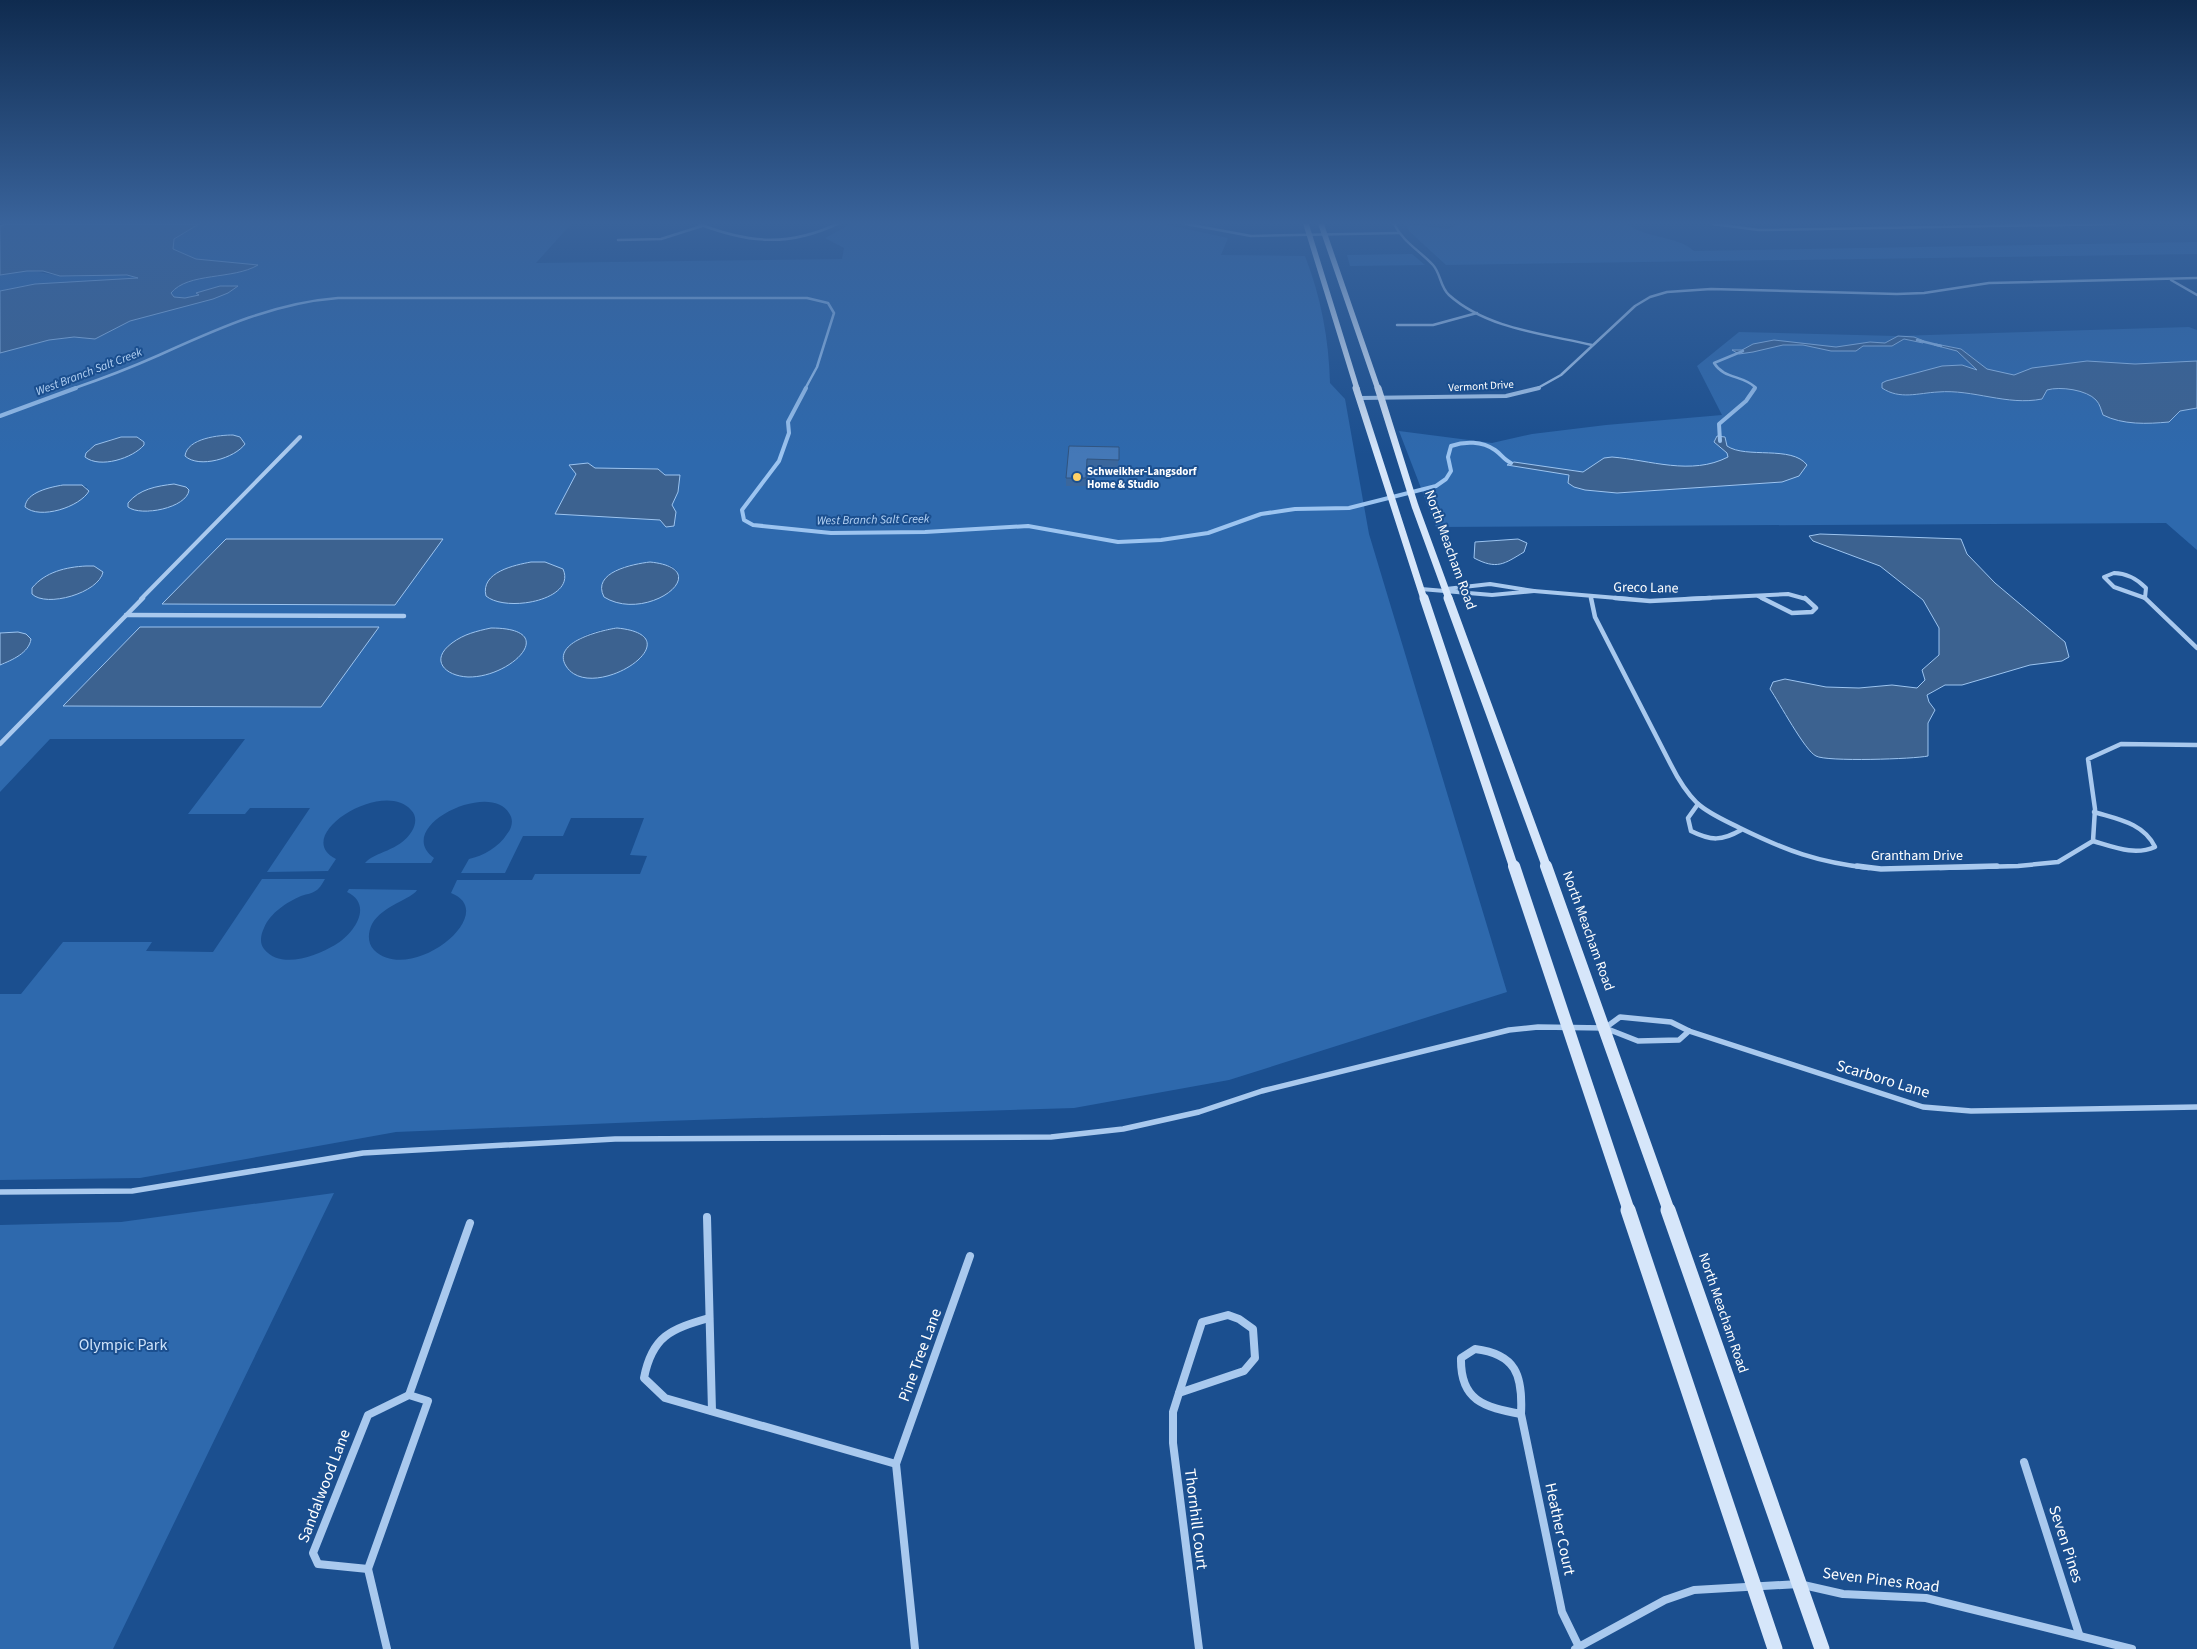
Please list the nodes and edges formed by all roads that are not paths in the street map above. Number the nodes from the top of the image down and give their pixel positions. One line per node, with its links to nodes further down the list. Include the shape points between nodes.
1 (1330, 301): 9 (main road)
2 (1347, 301): 8 (main road, North Meacham Road)
3 (1460, 301): 5 (street)
4 (1643, 301): 7 (street, Vermont Drive)
5 (1478, 313): 6 (street, via 1433,324); 7 (street)
6 (1397, 325)
7 (1592, 345): 8 (street, Vermont Drive, via 1561,375 1529,392 1506,396)
8 (1381, 397): 9 (street, Vermont Drive); 12 (main road, North Meacham Road, via 1406,481)
9 (1360, 398): 11 (main road)
10 (300, 437): 17 (street)
11 (1421, 589): 12 (street); 26 (main road)
12 (1446, 589): 13 (street, Greco Lane, via 1472,595); 13 (street, Greco Lane, via 1467,583 1520,587); 27 (main road, North Meacham Road)
13 (1534, 592): 15 (street, Greco Lane)
14 (1758, 596): 14 (street, Greco Lane, via 1792,613 1812,612 1816,608 1797,594); 15 (street, Greco Lane, via 1650,601)
15 (1592, 598): 22 (street, Grantham Drive, via 1595,617 1670,765)
16 (2145, 598): 16 (street, via 2114,587 2104,577 2116,573 2137,579 2146,588); 19 (street)
17 (126, 615): 18 (street); 20 (street)
18 (404, 616)
19 (2197, 648)
20 (0, 744)
21 (2197, 745): 23 (street, via 2121,744 2088,759)
22 (1698, 804): 24 (street, Grantham Drive); 24 (street, via 1688,818 1691,831 1709,840 1725,840)
23 (2094, 812): 25 (street); 25 (street, via 2131,824 2153,840 2154,847 2148,851 2127,850)
24 (1741, 830): 25 (street, Grantham Drive, via 1808,858 1881,868 2018,866 2058,862)
25 (2093, 841)
26 (1569, 1028): 27 (street); 30 (street, via 1510,1030 1262,1091 1199,1112 1122,1129 1051,1137 596,1140 363,1153 132,1191); 43 (main road)
27 (1604, 1028): 28 (street, via 1638,1041 1679,1040); 28 (street, Scarboro Lane, via 1620,1016 1629,1016 1671,1022); 42 (main road, North Meacham Road)
28 (1689, 1031): 29 (street, Scarboro Lane, via 1923,1107 1971,1111)
29 (2197, 1107)
30 (0, 1192)
31 (708, 1217): 34 (street)
32 (470, 1223): 36 (street)
33 (970, 1256): 40 (street, Pine Tree Lane)
34 (709, 1318): 37 (street); 37 (street, via 680,1326 656,1342 646,1363 644,1378 665,1398)
35 (1178, 1393): 35 (street, Thornhill Court, via 1244,1371 1255,1358 1252,1329 1238,1318 1221,1314 1202,1322); 48 (street, Thornhill Court, via 1173,1412 1173,1443)
36 (409, 1395): 41 (street, via 428,1401); 41 (street, Sandalwood Lane, via 368,1415 313,1553 318,1564)
37 (712, 1411): 40 (street)
38 (1521, 1414): 38 (street, Heather Court, via 1523,1394 1509,1360 1496,1352 1475,1349 1462,1358 1459,1375 1468,1395 1494,1409); 45 (street, Heather Court, via 1562,1612)
39 (2024, 1462): 44 (street, Seven Pines)
40 (896, 1464): 47 (street, Pine Tree Lane)
41 (368, 1569): 46 (street)
42 (1799, 1584): 43 (street, Seven Pines Road); 44 (street, Seven Pines Road, via 1843,1594 1926,1598); 50 (main road, North Meacham Road)
43 (1754, 1585): 45 (street, Seven Pines Road, via 1686,1592); 49 (main road)
44 (2079, 1634): 51 (street, Seven Pines Road)
45 (1577, 1648)
46 (387, 1649)
47 (915, 1649)
48 (1199, 1649)
49 (1775, 1649)
50 (1822, 1649)
51 (2132, 1649)

